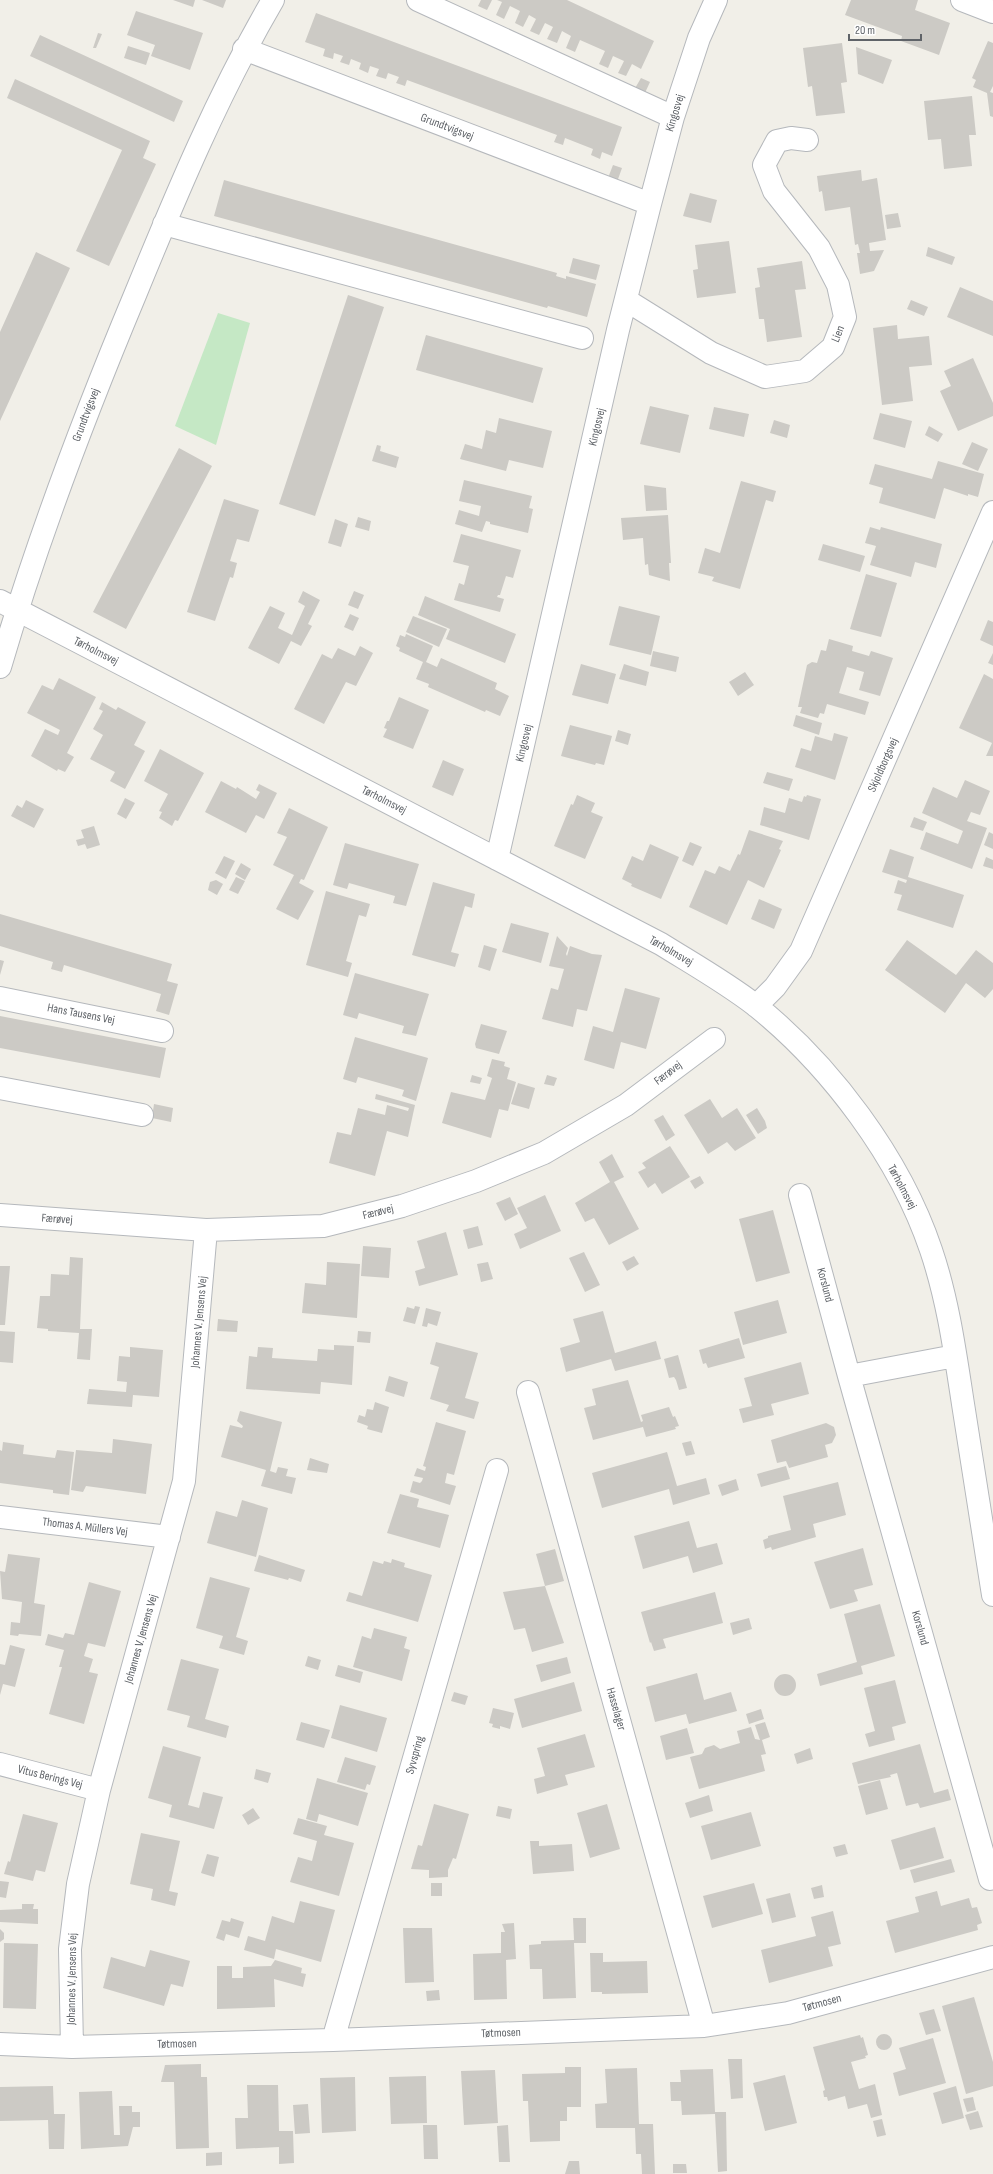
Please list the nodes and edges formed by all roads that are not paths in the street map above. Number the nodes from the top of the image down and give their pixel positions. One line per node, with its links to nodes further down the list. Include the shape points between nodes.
1 (273, 0): 6 (street, Grundtvigsvej)
2 (418, 0): 7 (street)
3 (716, 0): 7 (street, Kingosvej, via 699,38)
4 (962, 0): 5 (street)
5 (993, 12)
6 (244, 49): 9 (street, Grundtvigsvej); 10 (street, Grundtvigsvej)
7 (673, 117): 9 (street, Kingosvej)
8 (807, 140): 11 (street, Lien, via 791,138 777,141 764,165 774,191 819,248 838,285 845,317 833,347 806,371 765,377 711,353)
9 (650, 204): 11 (street, Kingosvej)
10 (164, 224): 12 (street); 14 (street, Grundtvigsvej)
11 (626, 300): 16 (street, Kingosvej)
12 (582, 338)
13 (993, 512): 18 (street, Skjoldborgsvej, via 801,951 775,987)
14 (8, 605): 15 (street); 16 (street, Tørholmsvej)
15 (0, 667)
16 (497, 859): 18 (street, Tørholmsvej, via 661,944 721,980)
17 (0, 998): 19 (street, Hans Tausens Vej)
18 (756, 1006): 26 (street, Tørholmsvej, via 792,1038 841,1091 900,1180 931,1249 950,1319)
19 (162, 1031)
20 (714, 1039): 25 (street, Færøvej, via 626,1105 544,1153 476,1181 402,1206 323,1226)
21 (0, 1088): 22 (street)
22 (142, 1115)
23 (800, 1195): 27 (street, Korslund)
24 (0, 1215): 25 (street, Færøvej)
25 (206, 1230): 31 (street, Johannes V. Jensens Vej, via 184,1482)
26 (955, 1356): 27 (street); 32 (street, Tørholmsvej)
27 (849, 1376): 35 (street, Korslund)
28 (528, 1392): 37 (street, Hasselager)
29 (496, 1470): 38 (street, Syvspring)
30 (0, 1517): 31 (street, Thomas A. Müllers Vej)
31 (169, 1537): 34 (street, Johannes V. Jensens Vej)
32 (993, 1595)
33 (0, 1764): 34 (street, Vitus Berings Vej)
34 (99, 1790): 40 (street, Johannes V. Jensens Vej, via 78,1884 70,1949)
35 (990, 1879)
36 (993, 1957): 37 (street, Tøtmosen, via 788,2013)
37 (704, 2026): 38 (street, Tøtmosen)
38 (333, 2040): 40 (street, Tøtmosen)
39 (0, 2044): 40 (street, Tøtmosen)
40 (72, 2047)

